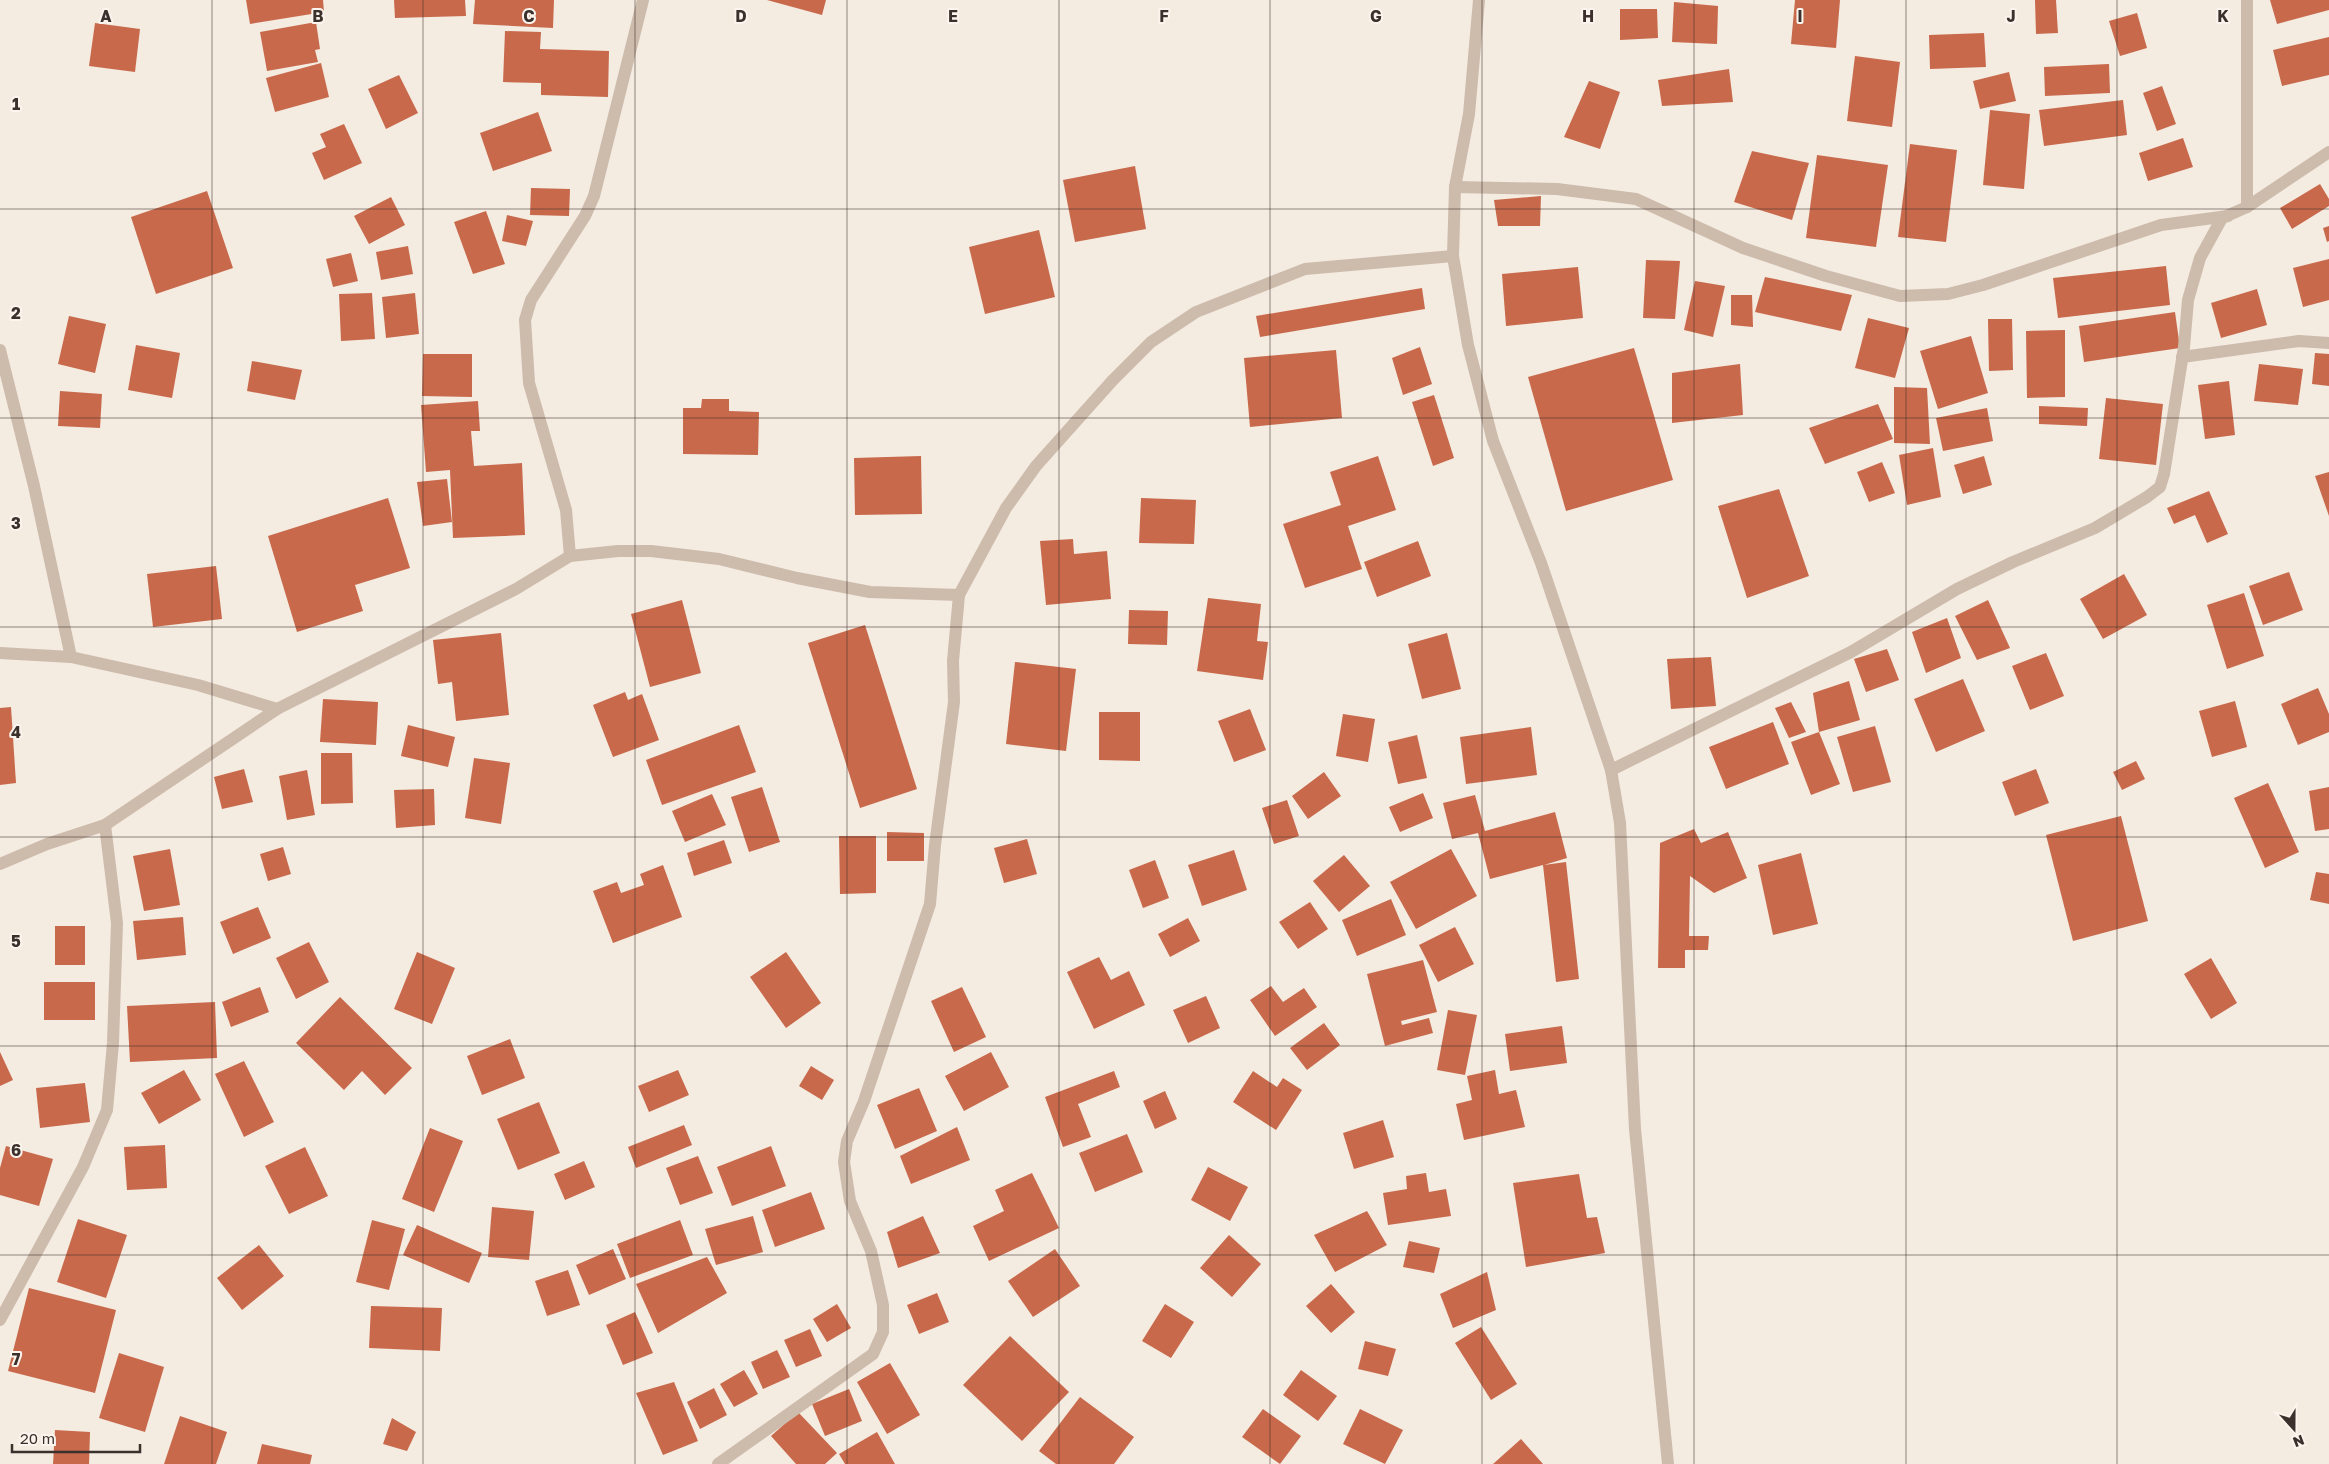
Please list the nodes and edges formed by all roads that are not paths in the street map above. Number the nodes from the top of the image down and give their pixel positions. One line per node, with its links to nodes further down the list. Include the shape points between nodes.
1 (643, 0): 12 (street, via 594,196 585,216 531,300 526,320 529,383 566,510)
2 (2247, 0): 6 (street)
3 (1476, 1): 5 (street, via 1469,114)
4 (2329, 152): 6 (street)
5 (1455, 187): 7 (street, via 1557,189 1636,199 1743,248 1826,276 1900,296 1948,294 2161,225); 8 (street)
6 (2247, 207): 7 (street)
7 (2228, 216): 11 (street, via 2222,218 2200,258 2188,300)
8 (1454, 256): 13 (street, via 1306,270 1196,312 1151,342 1036,466 1006,508); 17 (street, via 1468,345 1493,441 1542,564)
9 (2329, 343): 11 (street, via 2298,341)
10 (0, 350): 15 (street)
11 (2182, 357): 17 (street, via 2164,474 2160,486 2147,497 2095,528 1957,589 1851,652)
12 (570, 556): 13 (street, via 651,551 719,559 870,592); 16 (street, via 516,589)
13 (959, 595): 21 (street, via 953,661 954,702 930,904 864,1101 847,1141 845,1155 850,1201 871,1251 882,1305 883,1332 873,1354)
14 (0, 653): 15 (street)
15 (71, 657): 16 (street, via 198,685)
16 (277, 709): 18 (street)
17 (1611, 770): 22 (street, via 1620,823 1635,1129)
18 (105, 825): 19 (street); 20 (street, via 118,924 107,1110 83,1167)
19 (0, 864)
20 (0, 1320)
21 (718, 1464)
22 (1668, 1464)

